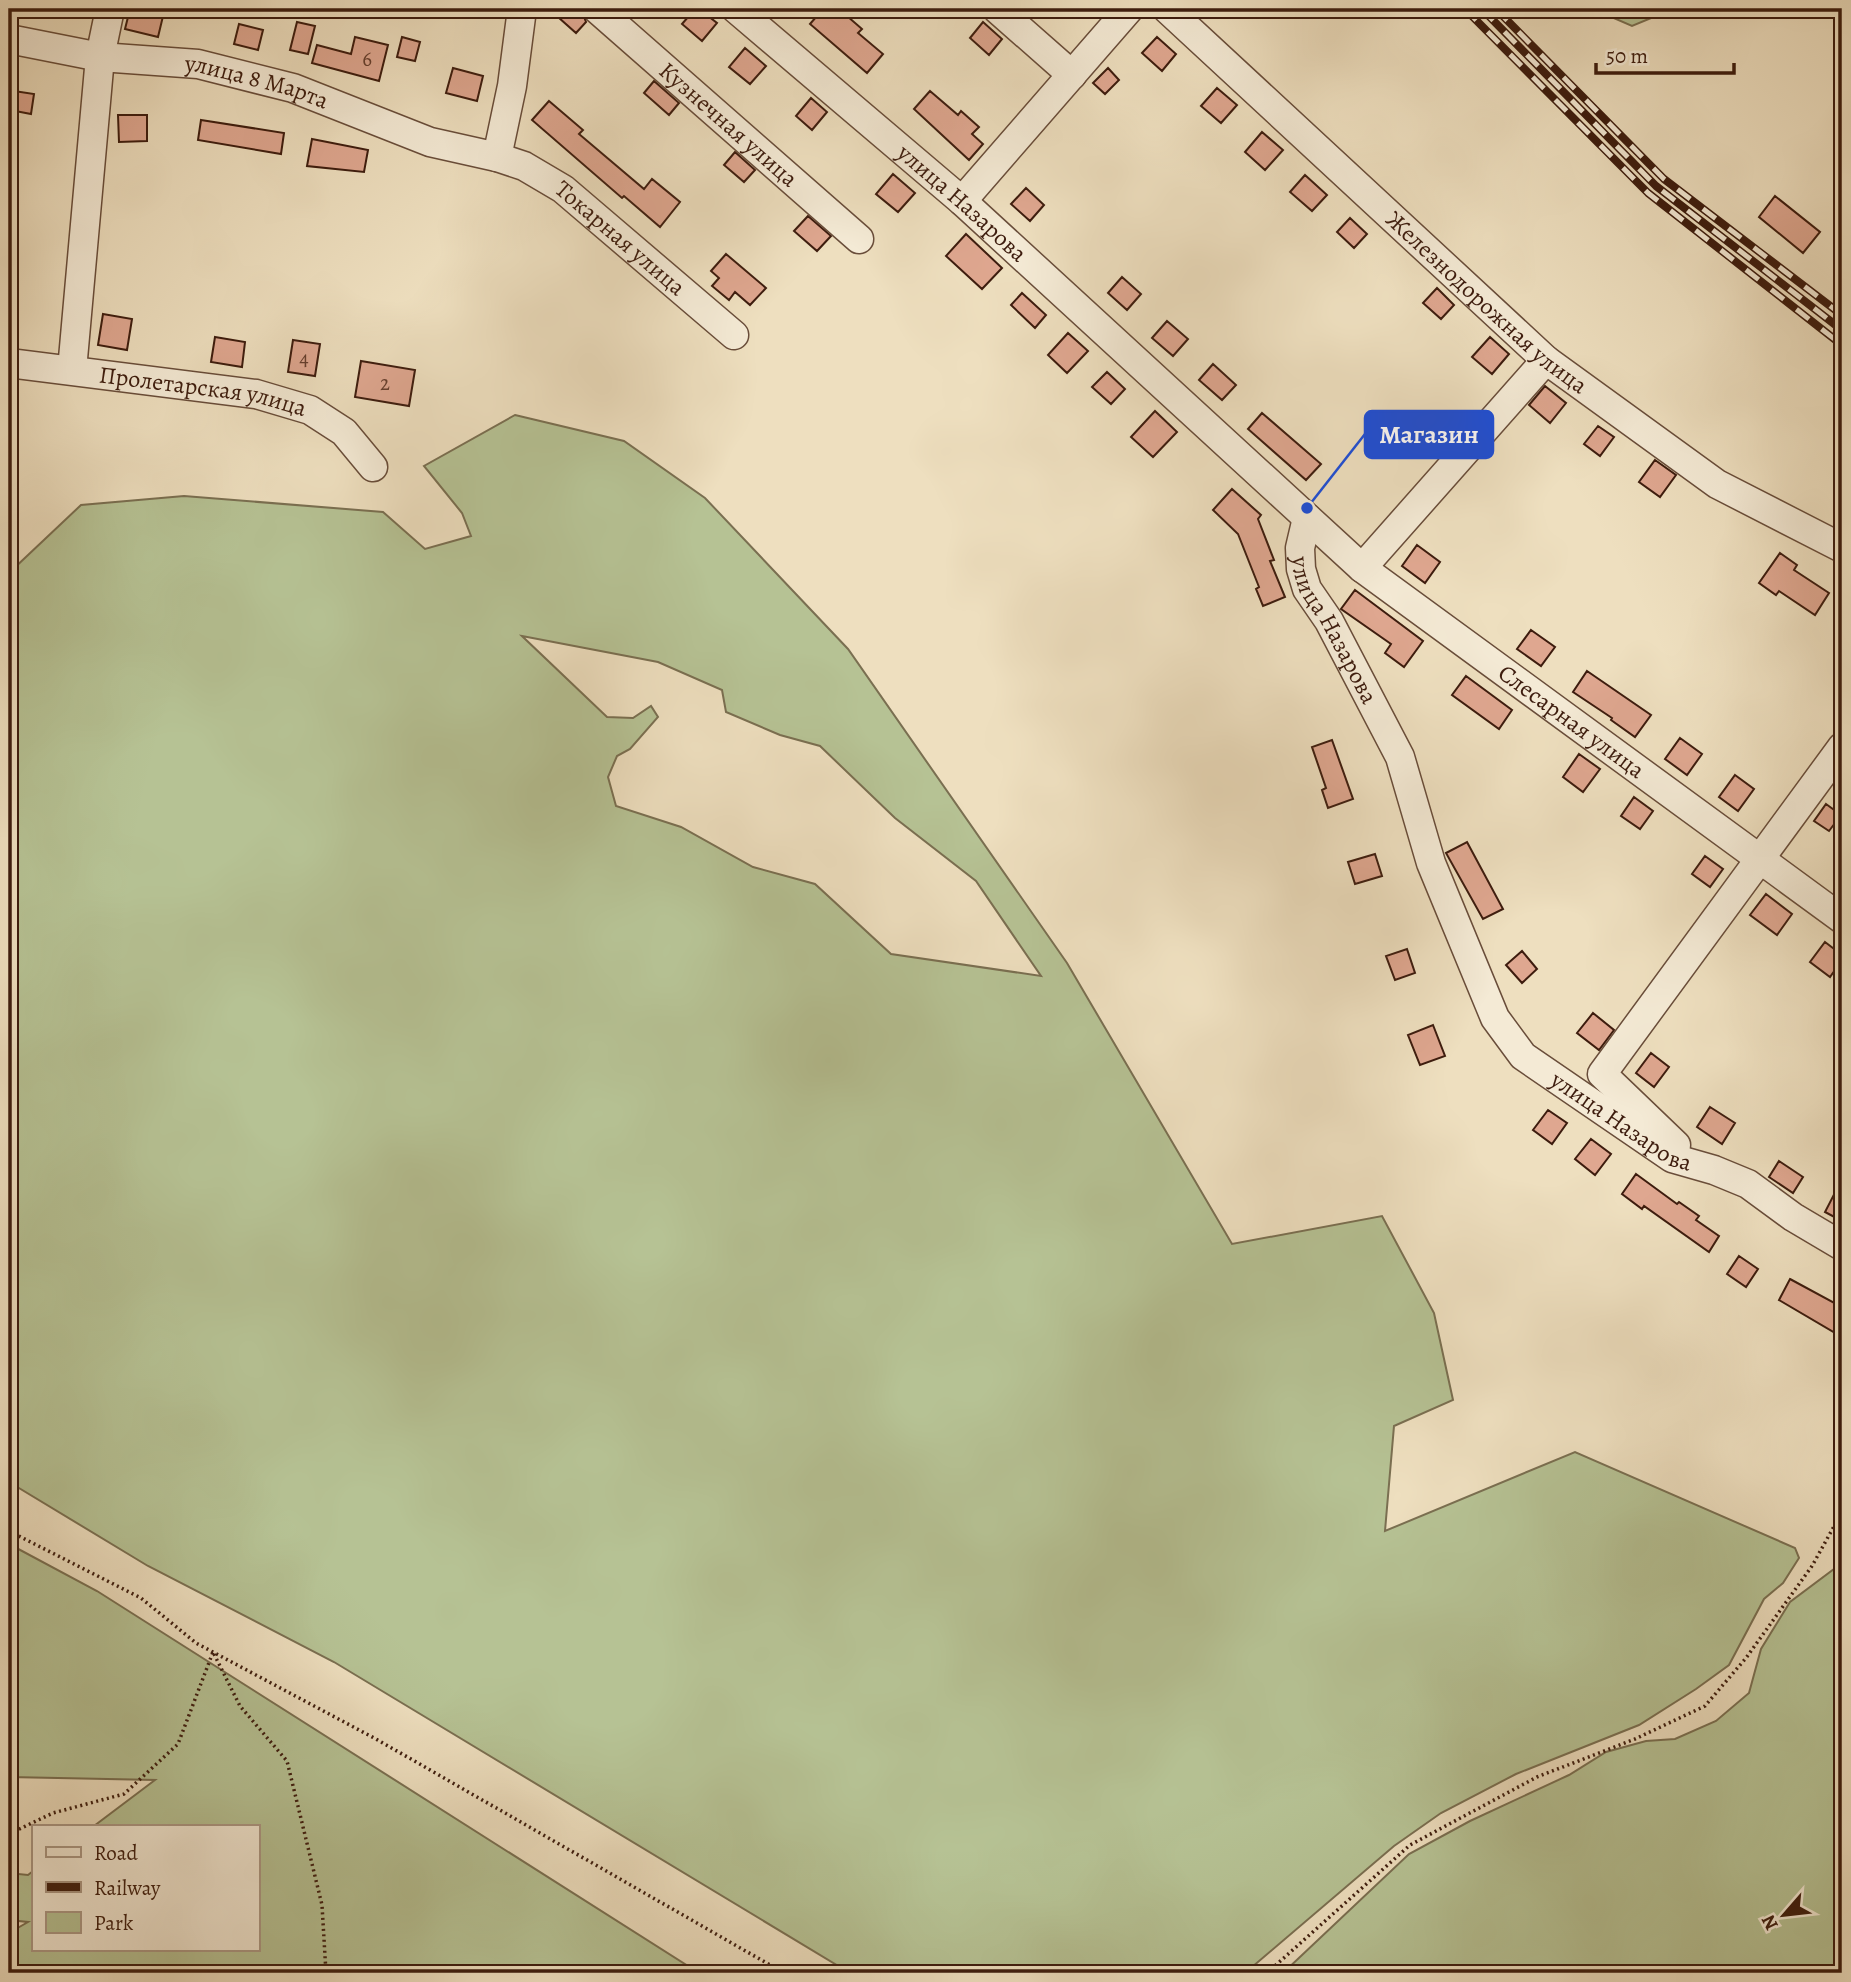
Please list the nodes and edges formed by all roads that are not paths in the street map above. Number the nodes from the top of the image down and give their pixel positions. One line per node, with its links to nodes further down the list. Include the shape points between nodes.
1 (110, 9): 9 (street)
2 (522, 9): 11 (street)
3 (597, 9): 13 (street, Кузнечная улица)
4 (736, 9): 12 (street, улица Назарова)
5 (997, 9): 10 (street)
6 (1129, 9): 10 (street)
7 (1167, 9): 15 (street, Железнодорожная улица)
8 (9, 39): 9 (street, улица 8 Марта)
9 (100, 57): 11 (street, улица 8 Марта, via 198,64 293,88 430,142); 17 (street)
10 (1072, 75): 12 (street)
11 (497, 156): 14 (street, Токарная улица, via 564,189)
12 (962, 201): 19 (street, улица Назарова)
13 (859, 239)
14 (734, 335)
15 (1546, 360): 20 (street, Железнодорожная улица, via 1717,484); 21 (street)
16 (9, 363): 17 (street, Пролетарская улица)
17 (72, 370): 18 (street, Пролетарская улица, via 256,394 310,410 344,432)
18 (373, 467)
19 (1307, 518): 21 (street, Слесарная улица); 25 (street, улица Назарова, via 1300,548 1307,589 1329,621 1400,757 1431,863 1495,1018 1523,1056 1672,1158)
20 (1842, 548)
21 (1362, 568): 23 (street, Слесарная улица)
22 (1842, 747): 23 (street)
23 (1762, 858): 24 (street, Слесарная улица); 25 (street, via 1602,1074)
24 (1842, 919)
25 (1696, 1165): 26 (street, улица Назарова, via 1748,1184)
26 (1842, 1246)

